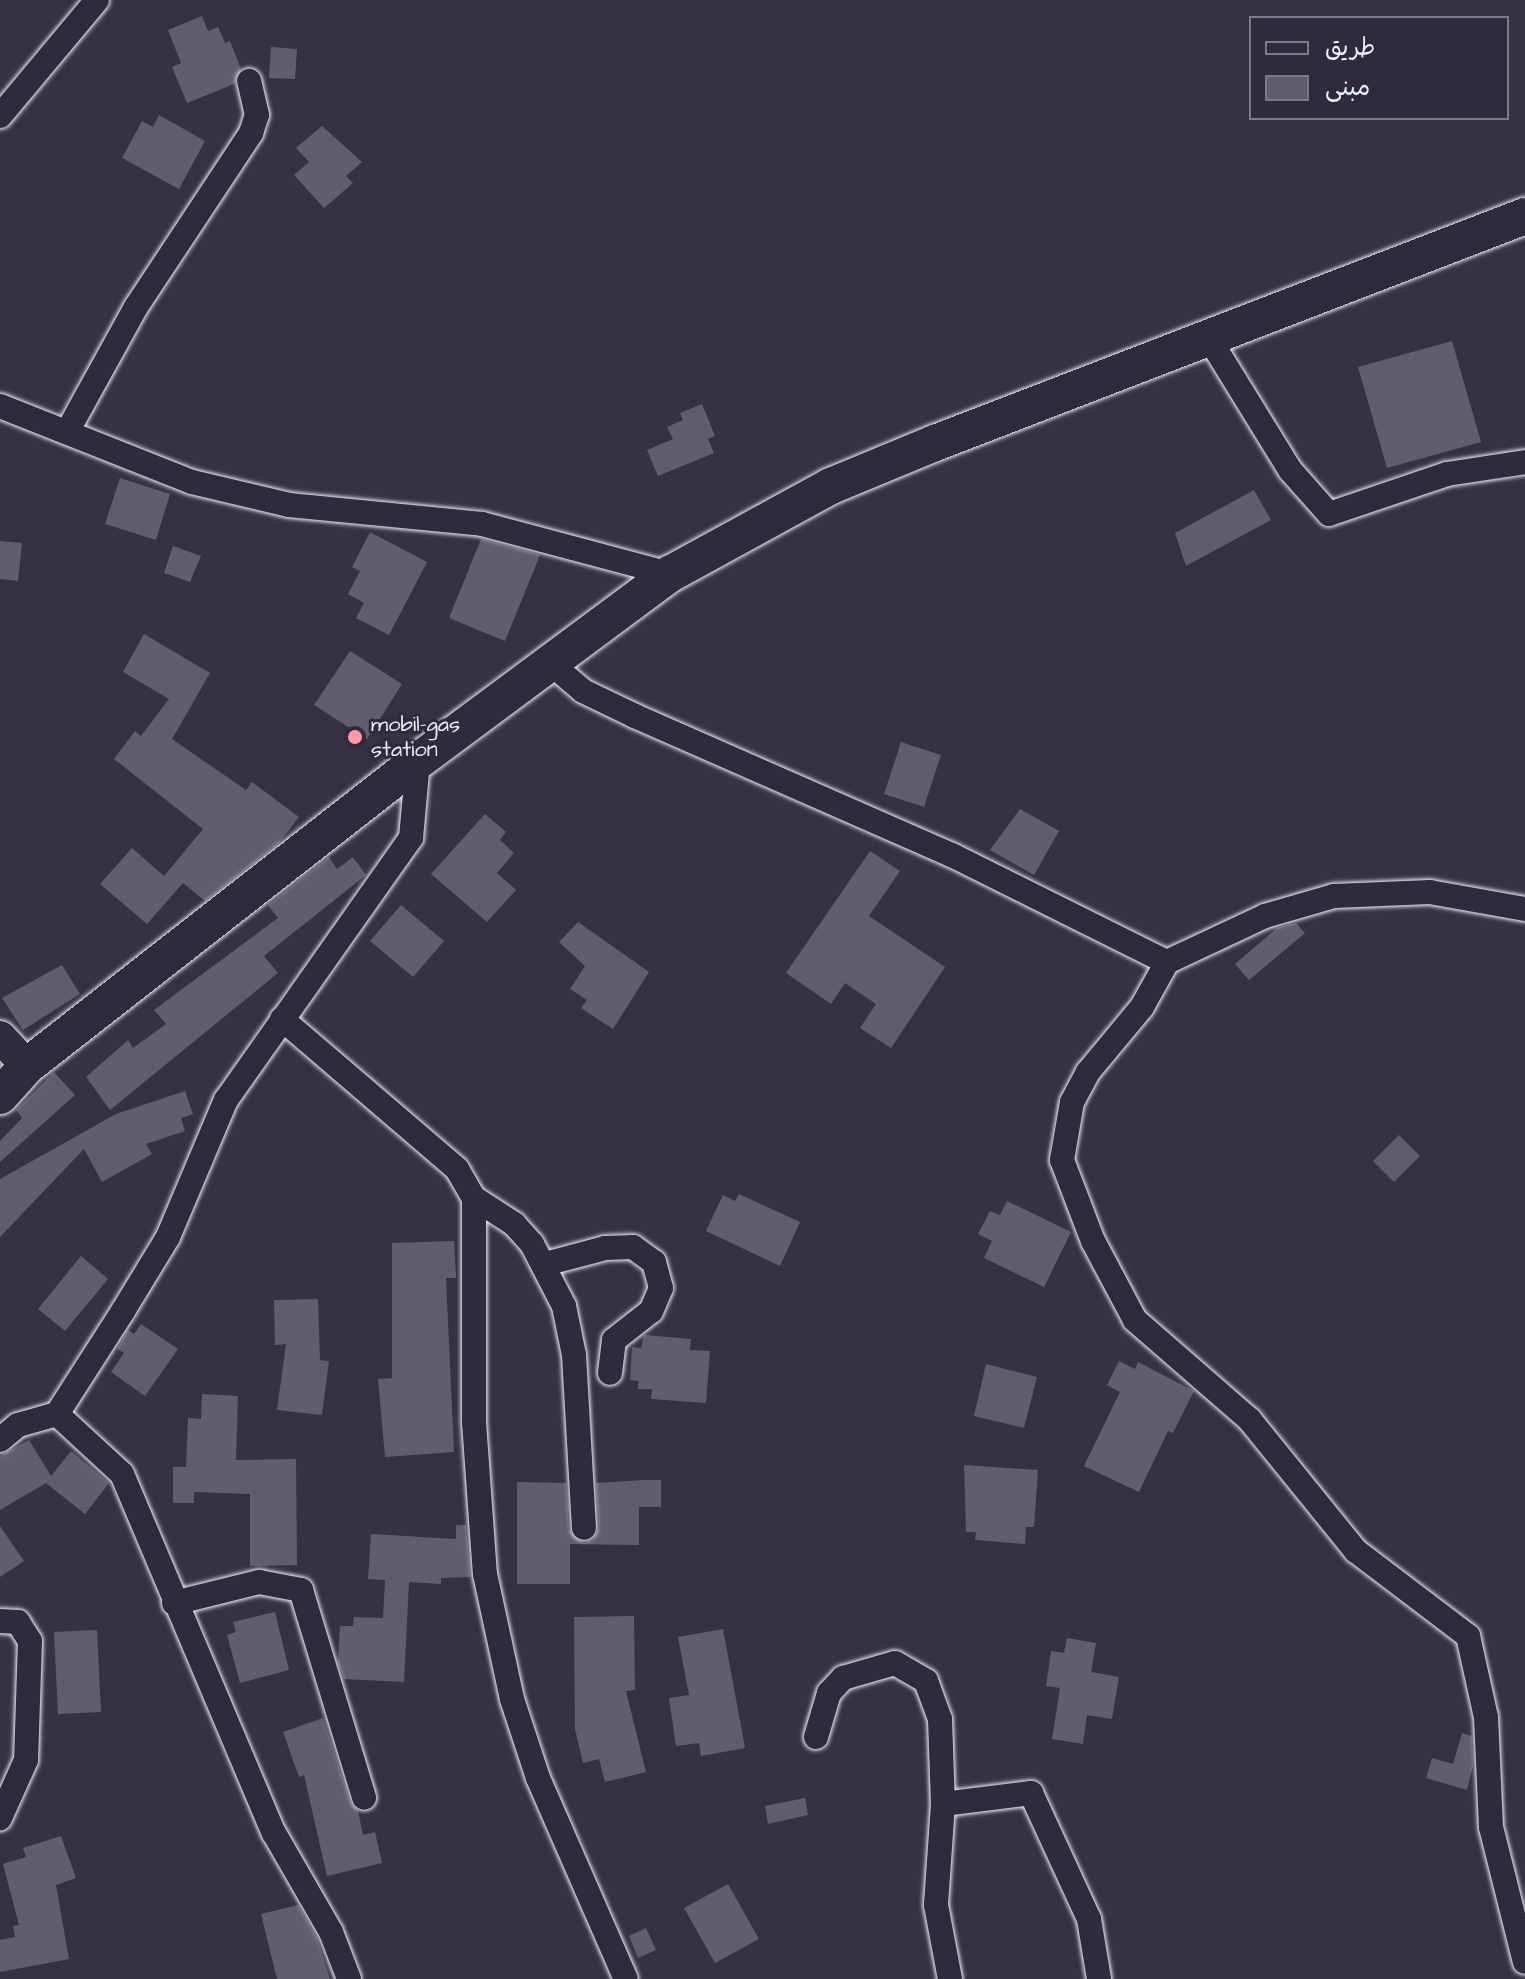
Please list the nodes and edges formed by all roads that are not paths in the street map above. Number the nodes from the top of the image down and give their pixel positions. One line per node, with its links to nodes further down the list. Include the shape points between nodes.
1 (97, 0): 3 (street)
2 (249, 81): 7 (street, via 257,115 251,133 136,307)
3 (0, 116)
4 (1519, 222): 5 (main road)
5 (1207, 335): 8 (street, via 1290,470 1329,514 1447,474); 9 (main road, via 831,486)
6 (0, 406): 7 (street)
7 (67, 432): 9 (street, via 192,482 289,505 482,524)
8 (1525, 462)
9 (670, 574): 10 (main road)
10 (548, 661): 11 (main road); 13 (street, via 583,691 952,855)
11 (418, 761): 14 (street, via 411,838); 16 (main road)
12 (1525, 909): 13 (street, via 1430,892 1334,896 1265,916)
13 (1167, 962): 30 (street, via 1072,1102 1063,1135 1067,1179 1135,1320 1249,1419 1356,1551 1468,1636 1486,1717 1491,1827)
14 (282, 1019): 18 (street, via 457,1169); 21 (street, via 226,1100 168,1237)
15 (0, 1037): 16 (street)
16 (27, 1066): 17 (main road)
17 (0, 1096)
18 (474, 1198): 19 (street, via 514,1224); 33 (street, via 474,1422 485,1574 512,1699 538,1778)
19 (545, 1264): 20 (street, via 605,1248 633,1247 654,1262 661,1288 651,1311 614,1340); 23 (street, via 564,1306 574,1355)
20 (610, 1373)
21 (57, 1414): 22 (street, via 18,1425); 24 (street, via 122,1474)
22 (0, 1440)
23 (584, 1528)
24 (174, 1603): 27 (street, via 259,1582 301,1590); 31 (street, via 274,1833)
25 (0, 1621): 29 (street, via 18,1622 30,1641 26,1760)
26 (816, 1737): 28 (street, via 829,1693 843,1678 895,1663 926,1681 940,1719)
27 (364, 1798)
28 (943, 1804): 34 (street, via 936,1905); 35 (street, via 1031,1793 1089,1919)
29 (0, 1818)
30 (1525, 1962)
31 (346, 1970): 32 (street)
32 (360, 1979)
33 (626, 1979)
34 (950, 1979)
35 (1099, 1979)

